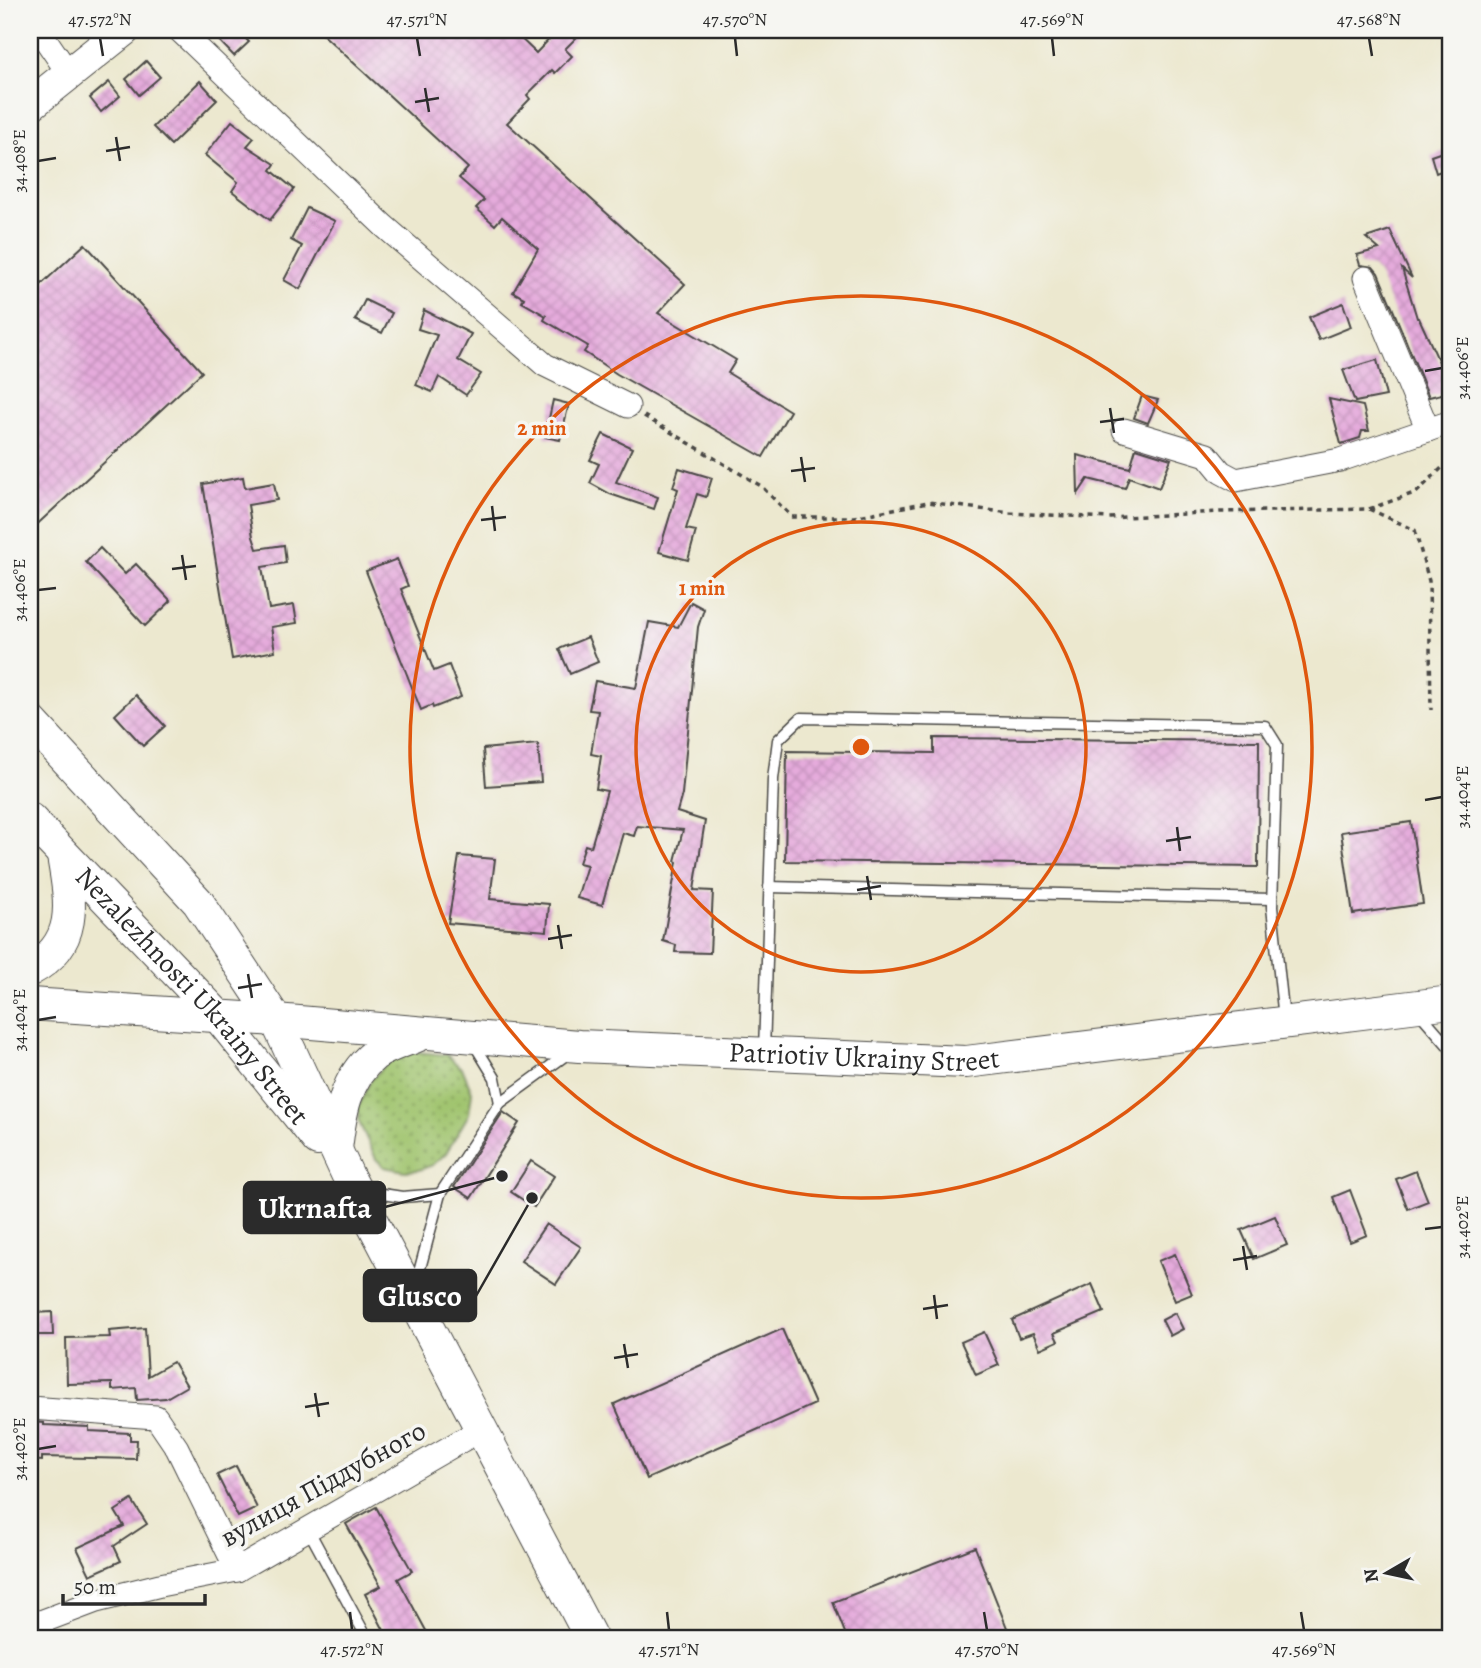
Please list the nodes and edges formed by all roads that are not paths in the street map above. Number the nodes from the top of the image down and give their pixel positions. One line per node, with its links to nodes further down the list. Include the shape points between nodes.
1 (39, 30): 4 (street)
2 (124, 30): 4 (main road)
3 (179, 30): 7 (street, via 384,226 545,365)
4 (69, 74): 5 (main road)
5 (30, 105)
6 (1365, 278): 10 (street)
7 (628, 406)
8 (1451, 422): 10 (street)
9 (1124, 430): 10 (street, via 1207,455 1236,481 1340,460)
10 (1428, 430)
11 (30, 720): 21 (main road, Nezalezhnosti Ukrainy Street, via 198,902)
12 (30, 818): 13 (main road, Nezalezhnosti Ukrainy Street)
13 (63, 856): 16 (main road, via 71,904 62,940 42,964); 20 (main road, Nezalezhnosti Ukrainy Street)
14 (769, 887): 15 (lane); 15 (lane, via 778,740 801,718 1265,726 1277,745); 27 (lane)
15 (1272, 898): 22 (lane)
16 (30, 970)
17 (1451, 1002): 19 (main road, Patriotiv Ukrainy Street)
18 (30, 1004): 20 (main road)
19 (1415, 1007): 22 (main road, Patriotiv Ukrainy Street); 26 (lane)
20 (218, 1016): 21 (main road); 29 (main road, Nezalezhnosti Ukrainy Street)
21 (276, 1020): 23 (main road, Patriotiv Ukrainy Street); 29 (main road, Nezalezhnosti Ukrainy Street)
22 (1284, 1023): 27 (main road, Patriotiv Ukrainy Street, via 967,1062)
23 (426, 1033): 24 (main road, Patriotiv Ukrainy Street); 29 (main road, via 376,1054 356,1073 341,1110)
24 (470, 1037): 25 (main road, Patriotiv Ukrainy Street); 28 (lane, via 495,1078)
25 (579, 1046): 27 (main road, Patriotiv Ukrainy Street); 28 (lane)
26 (1451, 1049)
27 (764, 1054)
28 (500, 1103): 30 (lane)
29 (346, 1172): 30 (lane, via 402,1197); 31 (main road, Nezalezhnosti Ukrainy Street)
30 (440, 1194): 31 (lane)
31 (412, 1300): 33 (main road, Nezalezhnosti Ukrainy Street)
32 (30, 1408): 35 (street, via 156,1417 177,1448)
33 (480, 1430): 34 (street, вулиця Піддубного); 38 (main road, Nezalezhnosti Ukrainy Street)
34 (309, 1529): 35 (street, вулиця Піддубного); 37 (lane)
35 (237, 1570): 36 (street, вулиця Піддубного, via 96,1601)
36 (30, 1626)
37 (367, 1638)
38 (591, 1638)

